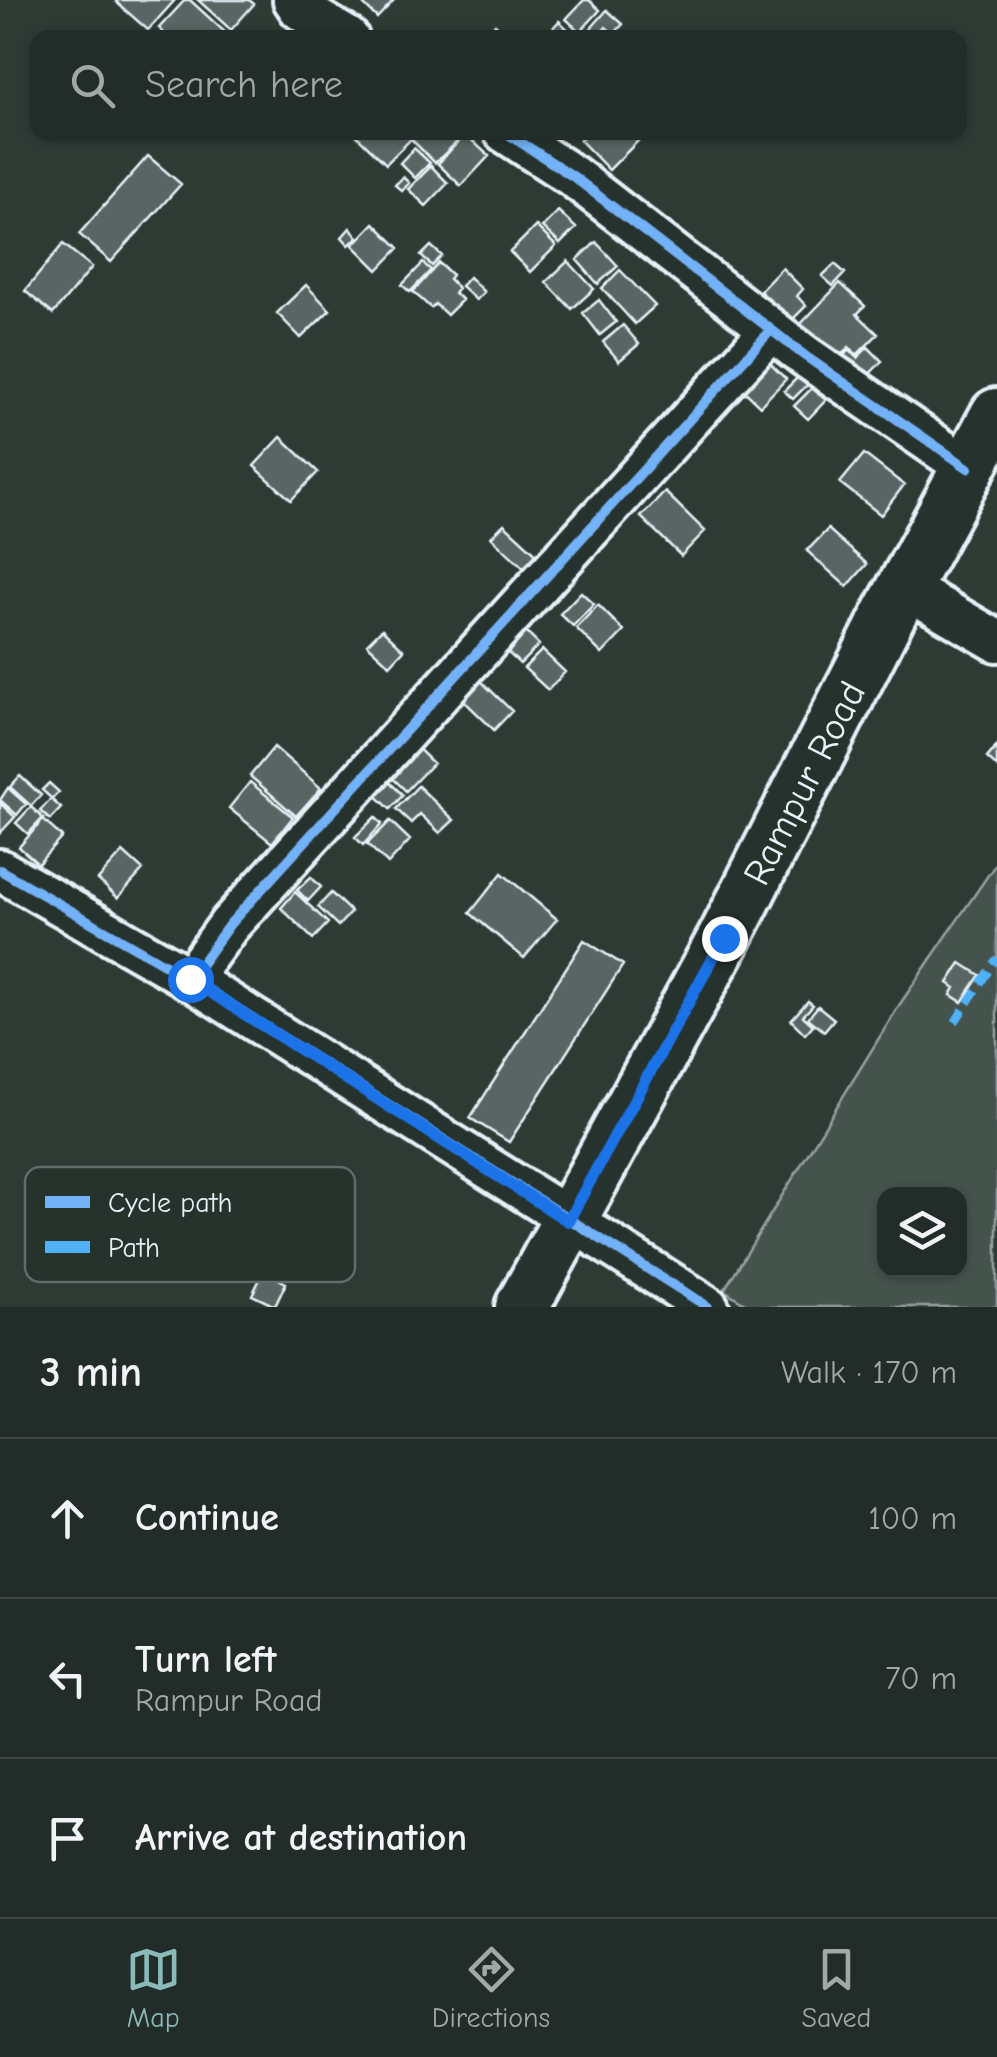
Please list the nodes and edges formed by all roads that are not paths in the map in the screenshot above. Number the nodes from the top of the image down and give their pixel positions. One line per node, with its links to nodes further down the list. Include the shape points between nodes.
1 (294, 0): 2 (street)
2 (335, 30)
3 (518, 140): 4 (street)
4 (770, 330): 6 (street); 10 (street, via 229,925)
5 (997, 416): 6 (main road, Rampur Road)
6 (968, 468): 7 (main road, Rampur Road)
7 (904, 587): 8 (street); 11 (main road, Rampur Road, via 724,938)
8 (997, 641)
9 (0, 870): 10 (street)
10 (190, 979): 11 (street)
11 (568, 1221): 12 (main road, Rampur Road); 13 (street)
12 (522, 1307)
13 (708, 1307)

